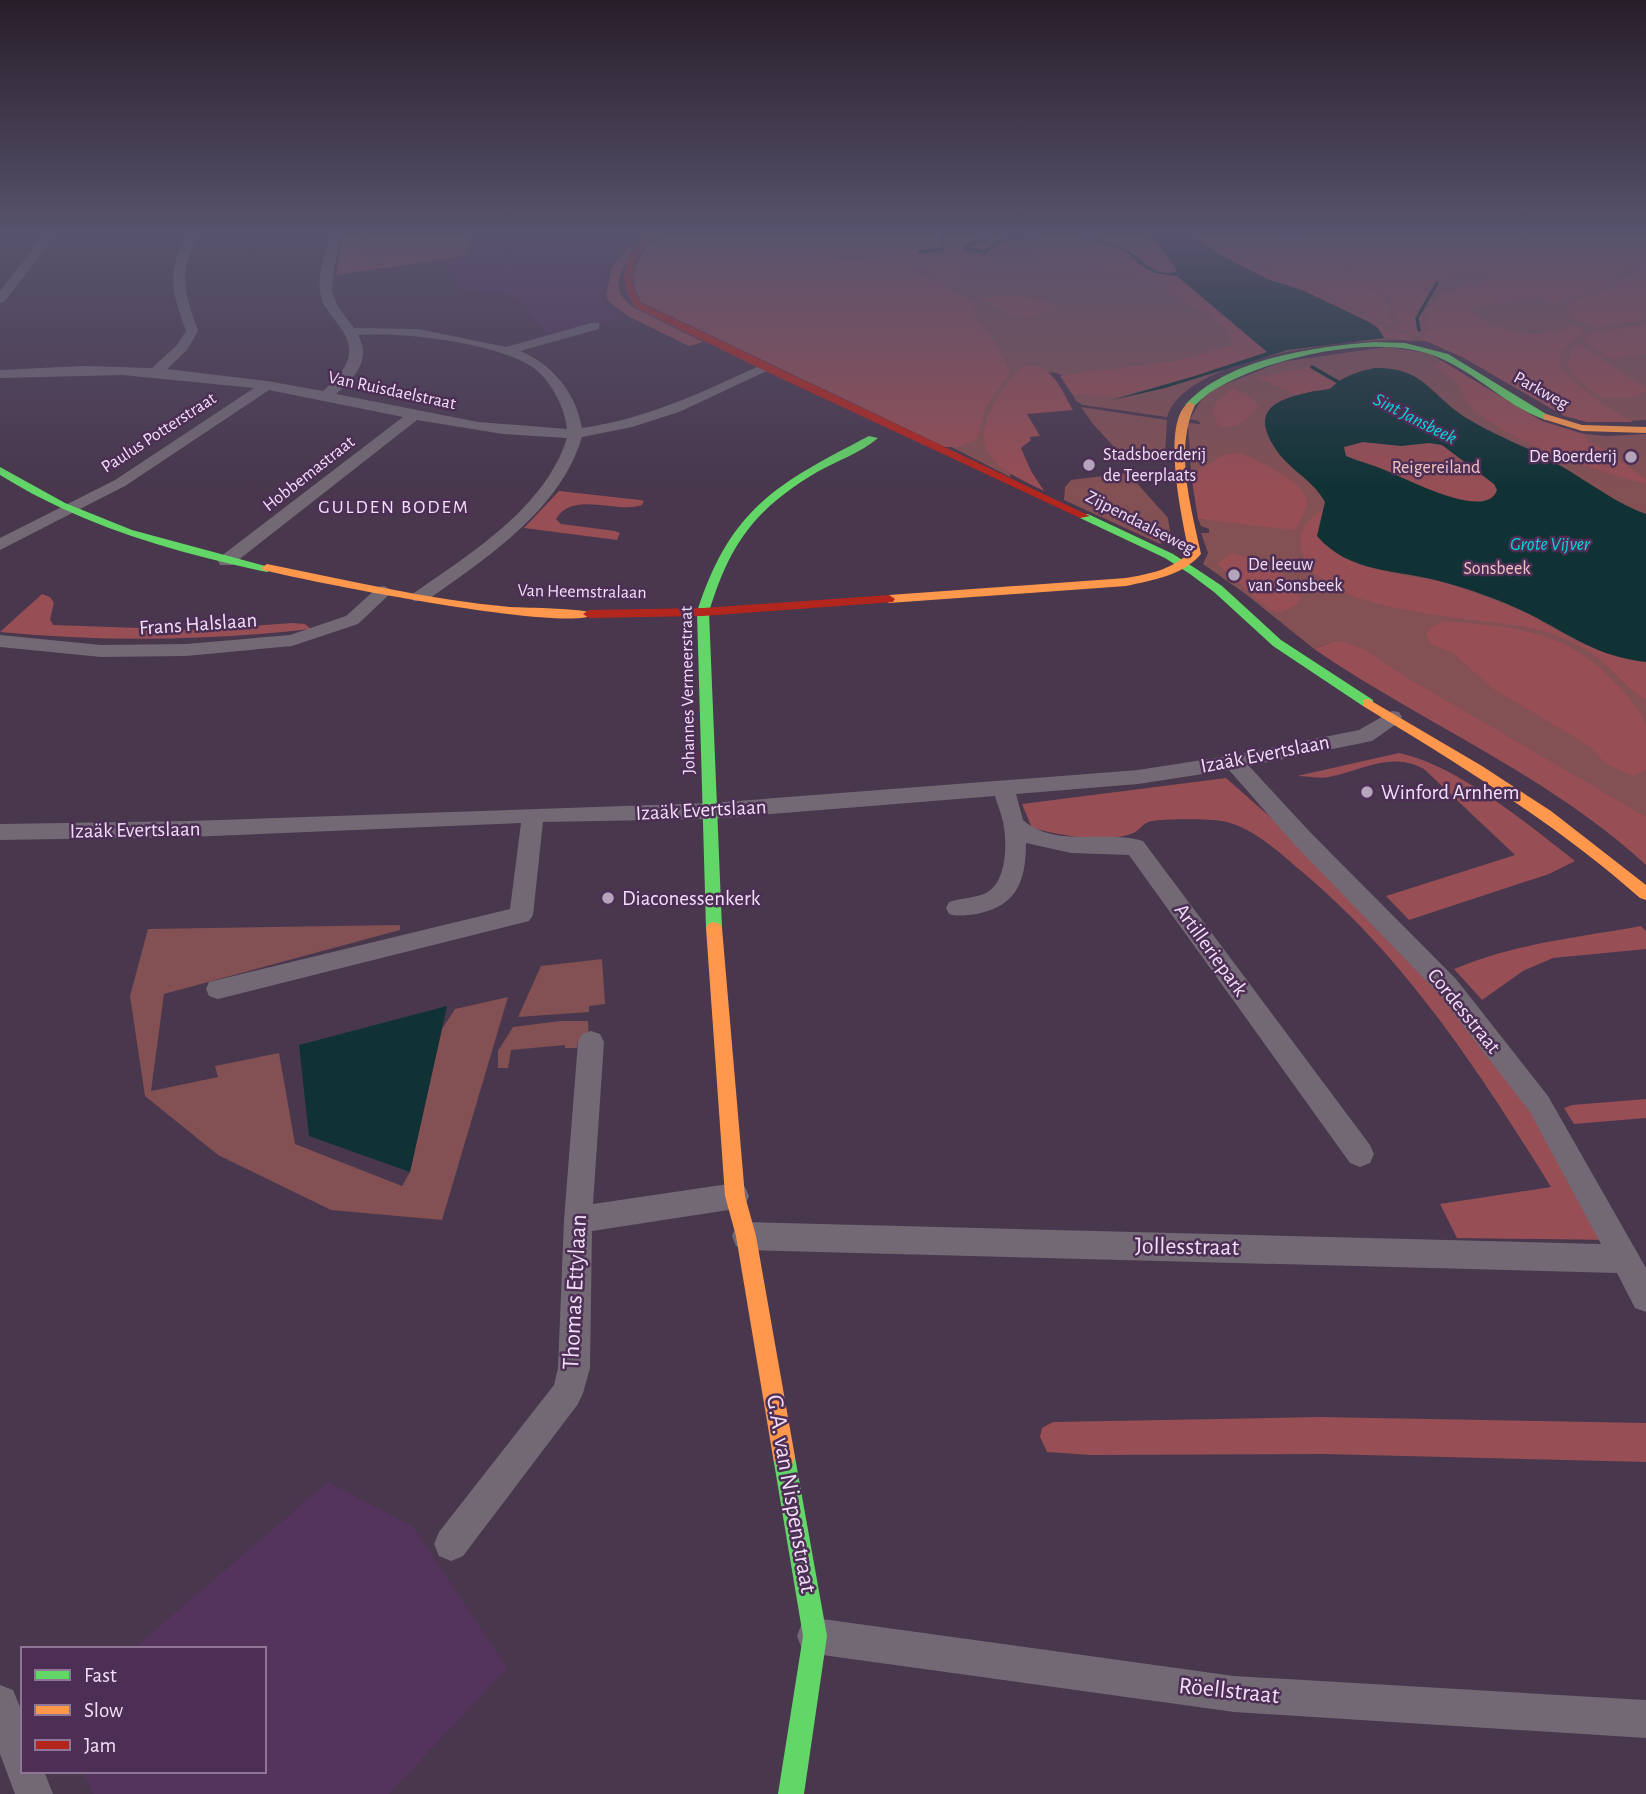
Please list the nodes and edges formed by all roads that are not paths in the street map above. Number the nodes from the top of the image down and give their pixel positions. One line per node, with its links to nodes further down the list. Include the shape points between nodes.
1 (188, 319): 8 (street, via 192,331)
2 (342, 319): 5 (street)
3 (665, 319): 7 (street, Zijpendaalseweg)
4 (595, 326): 6 (street)
5 (351, 332): 6 (street, via 385,330); 11 (street, via 358,356 355,369)
6 (507, 351): 14 (street, via 545,370 571,411)
7 (766, 368): 14 (street, Van Ruisdaelstraat, via 659,415); 20 (street, Zijpendaalseweg)
8 (158, 370): 9 (street, Van Ruisdaelstraat); 10 (street, Van Ruisdaelstraat)
9 (0, 374)
10 (267, 385): 11 (street, Van Ruisdaelstraat); 17 (street, Paulus Potterstraat, via 120,483)
11 (326, 396): 12 (street, Van Ruisdaelstraat)
12 (414, 415): 14 (street, Van Ruisdaelstraat, via 474,427); 19 (street, Hobbemastraat)
13 (1646, 430): 20 (street, Parkweg, via 1605,432 1568,427 1536,413 1453,361 1413,346 1350,348 1278,360 1215,383 1195,396 1187,408 1182,450 1195,554)
14 (575, 433): 22 (street, via 556,475 534,505 481,555)
15 (873, 438): 23 (street, Johannes Vermeerstraat, via 794,482 743,526 713,567)
16 (0, 470): 17 (street, Van Heemstralaan)
17 (68, 509): 18 (street, Paulus Potterstraat); 19 (street, Van Heemstralaan, via 166,545)
18 (0, 545)
19 (226, 561): 21 (street, Van Heemstralaan)
20 (1183, 565): 23 (street, Van Heemstralaan, via 1166,574 1126,582); 25 (street, Zijpendaalseweg, via 1284,648)
21 (384, 591): 22 (street, Van Heemstralaan); 24 (street, Frans Halslaan, via 352,620 292,640 113,651)
22 (420, 597): 23 (street, Van Heemstralaan, via 575,614)
23 (703, 612): 28 (street, Johannes Vermeerstraat)
24 (0, 641)
25 (1392, 717): 26 (street, Izaäk Evertslaan, via 1365,736); 32 (street, Zijpendaalseweg, via 1551,813)
26 (1234, 762): 27 (street, Izaäk Evertslaan); 40 (street, Cordesstraat, via 1447,986 1539,1104)
27 (1004, 788): 28 (street, Izaäk Evertslaan); 30 (street)
28 (711, 811): 29 (street, Izaäk Evertslaan); 37 (street, G.A. van Nispenstraat, via 716,971)
29 (533, 815): 31 (street, Izaäk Evertslaan); 34 (street, via 521,915)
30 (1015, 825): 33 (street, via 1015,858 1008,885 993,901); 36 (street, Artilleriepark, via 1051,843 1135,847)
31 (0, 832)
32 (1646, 894)
33 (957, 908)
34 (218, 989)
35 (590, 1042): 38 (street, Thomas Ettylaan)
36 (1360, 1154)
37 (735, 1196): 38 (street); 39 (street, G.A. van Nispenstraat)
38 (578, 1220): 42 (street, Thomas Ettylaan, via 574,1368 567,1393)
39 (746, 1236): 40 (street, Jollesstraat); 43 (street, G.A. van Nispenstraat)
40 (1627, 1259): 41 (street, Cordesstraat)
41 (1646, 1297)
42 (451, 1544)
43 (815, 1636): 45 (street, Röellstraat, via 1234,1694); 49 (street, G.A. van Nispenstraat)
44 (0, 1703): 46 (street)
45 (1646, 1719)
46 (16, 1761)
47 (23, 1773): 48 (street)
48 (34, 1794)
49 (792, 1794)

